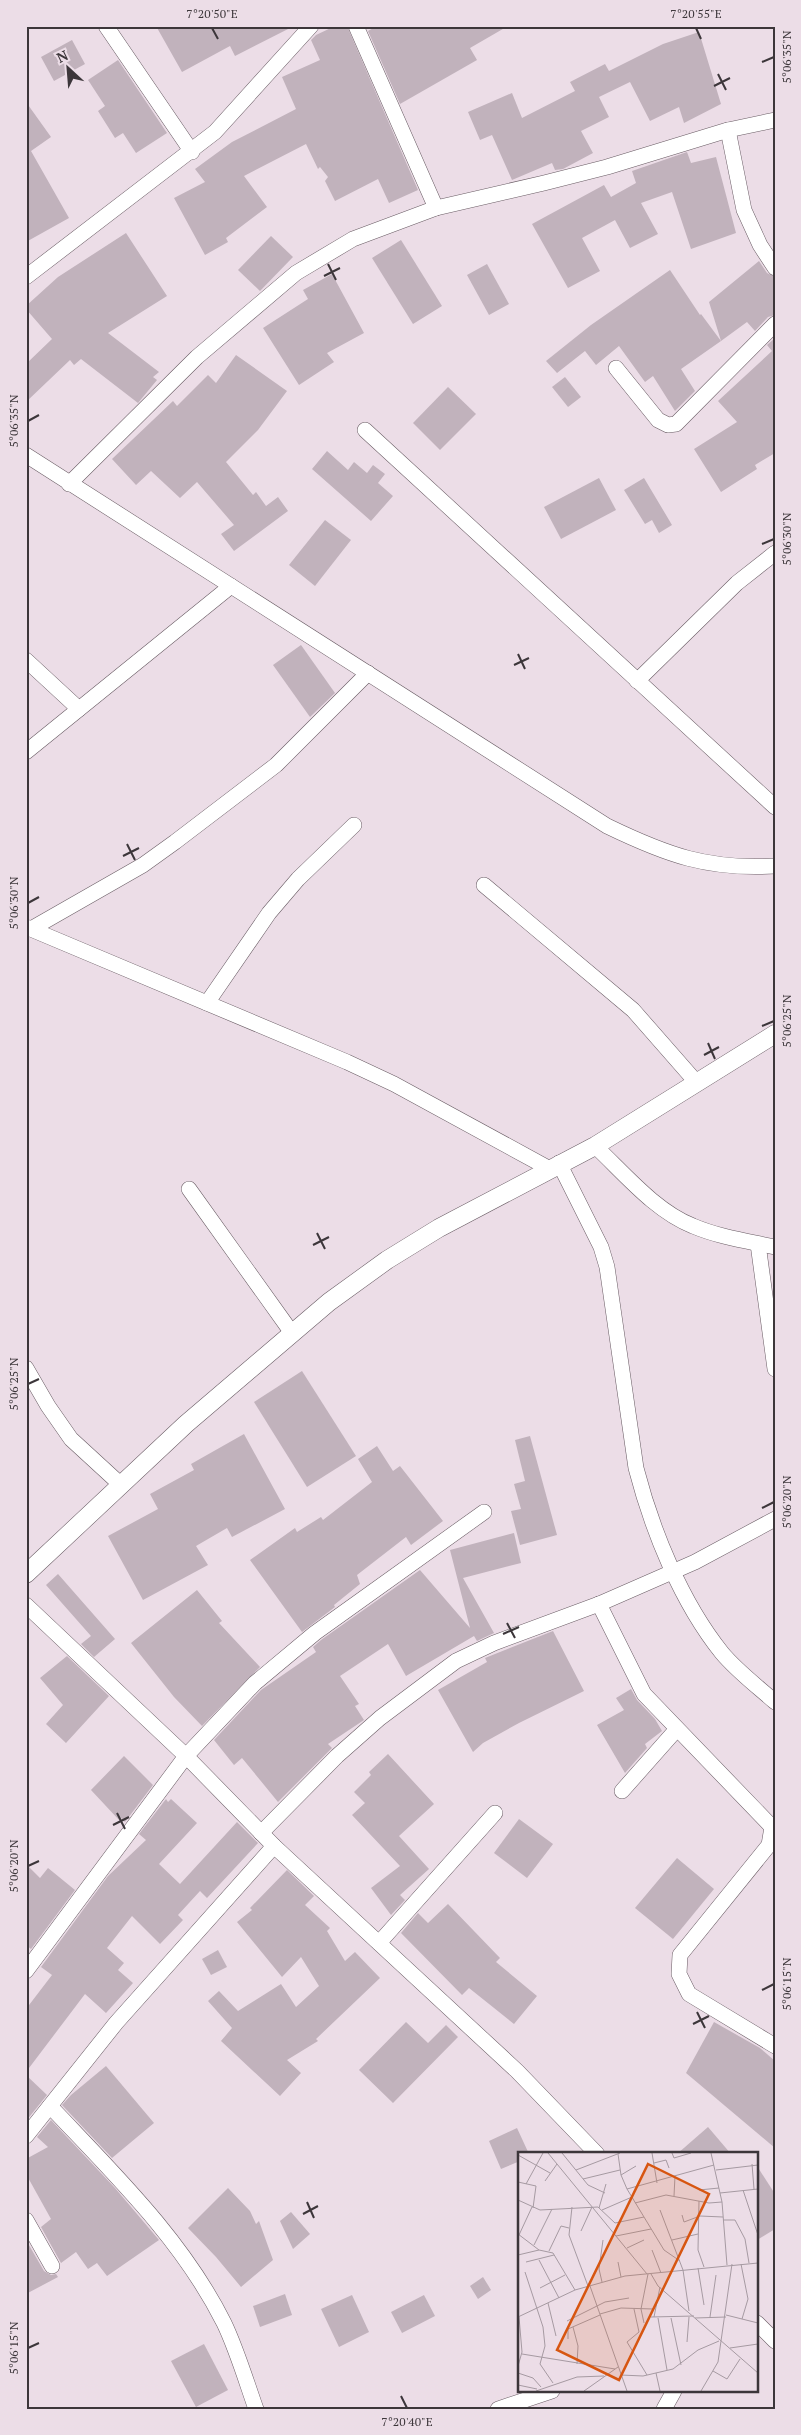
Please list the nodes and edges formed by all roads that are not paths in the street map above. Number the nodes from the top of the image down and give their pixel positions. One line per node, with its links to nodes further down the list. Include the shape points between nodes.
1 (106, 26): 6 (street)
2 (311, 26): 6 (street, via 215,132)
3 (356, 26): 7 (street)
4 (775, 120): 5 (street)
5 (728, 130): 7 (street, via 606,167); 8 (street, via 744,210)
6 (192, 152): 9 (street)
7 (436, 208): 14 (street, via 353,238 296,273 196,357)
8 (775, 268)
9 (26, 276)
10 (775, 324): 11 (street, via 676,424 668,425 658,420)
11 (616, 368)
12 (364, 430): 19 (street)
13 (26, 455): 14 (street)
14 (70, 484): 16 (street)
15 (775, 553): 19 (street, via 737,583)
16 (231, 586): 18 (street); 20 (street)
17 (26, 660): 20 (street)
18 (368, 673): 24 (street, via 608,826 654,849 692,861); 26 (street, via 276,765 175,842 143,865)
19 (637, 680): 22 (street)
20 (79, 709): 21 (street)
21 (26, 752)
22 (775, 808)
23 (354, 825): 27 (street, via 269,913)
24 (775, 866)
25 (484, 885): 29 (street, via 632,1010)
26 (28, 928): 27 (street)
27 (207, 1003): 31 (street, via 394,1084)
28 (775, 1034): 29 (street)
29 (697, 1083): 30 (street)
30 (595, 1146): 31 (street); 33 (street, via 661,1207 691,1226)
31 (555, 1166): 35 (street, via 439,1228 387,1260 329,1302); 41 (street, via 601,1247 607,1267 636,1468)
32 (189, 1189): 35 (street)
33 (758, 1244): 34 (street); 37 (street)
34 (775, 1247)
35 (292, 1334): 38 (street)
36 (26, 1368): 38 (street, via 72,1439)
37 (775, 1369)
38 (120, 1484): 42 (street)
39 (484, 1512): 47 (street, via 316,1633 262,1677)
40 (775, 1519): 41 (street)
41 (673, 1572): 43 (street); 45 (street, via 723,1654)
42 (26, 1574)
43 (599, 1604): 46 (street, via 644,1694); 50 (street, via 494,1643 456,1661 351,1743)
44 (26, 1605): 47 (street)
45 (775, 1702)
46 (676, 1730): 48 (street); 54 (street, via 772,1827 769,1845 680,1956 679,1974 689,1994)
47 (186, 1756): 50 (street); 53 (street)
48 (622, 1791)
49 (495, 1813): 52 (street)
50 (261, 1833): 51 (street)
51 (274, 1846): 52 (street); 55 (street, via 116,2023)
52 (379, 1944): 57 (street, via 517,2071)
53 (26, 1971)
54 (775, 2046)
55 (50, 2106): 56 (street); 64 (street, via 151,2213 200,2281 225,2324)
56 (26, 2136)
57 (596, 2152)
58 (26, 2220): 59 (street)
59 (52, 2266)
60 (758, 2325): 61 (street)
61 (775, 2341)
62 (549, 2392): 65 (street)
63 (673, 2392): 66 (street)
64 (256, 2409)
65 (498, 2409)
66 (664, 2409)

